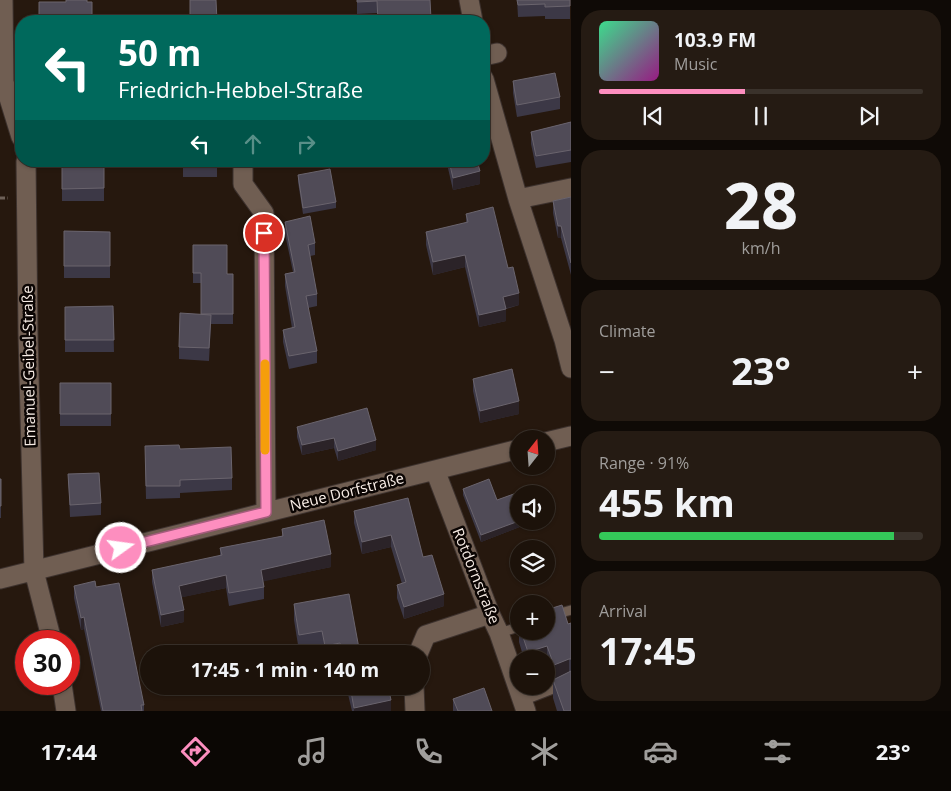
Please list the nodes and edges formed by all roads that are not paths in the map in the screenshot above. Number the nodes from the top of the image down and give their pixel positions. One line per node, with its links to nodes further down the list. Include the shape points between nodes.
1 (3, 0): 5 (street, via 4,82)
2 (469, 0): 3 (street)
3 (472, 15)
4 (490, 100): 9 (street)
5 (15, 117)
6 (26, 167): 16 (street, Emanuel-Geibel-Straße)
7 (243, 167): 15 (street, via 243,184 264,213)
8 (571, 188): 9 (street)
9 (518, 199): 10 (street)
10 (571, 368)
11 (571, 436): 12 (street)
12 (555, 440)
13 (510, 451): 14 (street, Neue Dorfstraße)
14 (435, 470): 15 (street, Neue Dorfstraße); 19 (street, Rotdornstraße)
15 (266, 512): 16 (street, Neue Dorfstraße)
16 (34, 571): 17 (street, Neue Dorfstraße); 22 (street, Emanuel-Geibel-Straße)
17 (0, 579)
18 (571, 610): 20 (lane)
19 (490, 614): 23 (street, Rotdornstraße); 24 (street, via 426,635)
20 (555, 614)
21 (510, 629): 23 (lane)
22 (49, 630)
23 (499, 633): 28 (street, Rotdornstraße)
24 (422, 645)
25 (571, 682): 28 (lane)
26 (64, 695): 29 (street)
27 (414, 695): 30 (street)
28 (524, 706)
29 (66, 711)
30 (415, 711)

